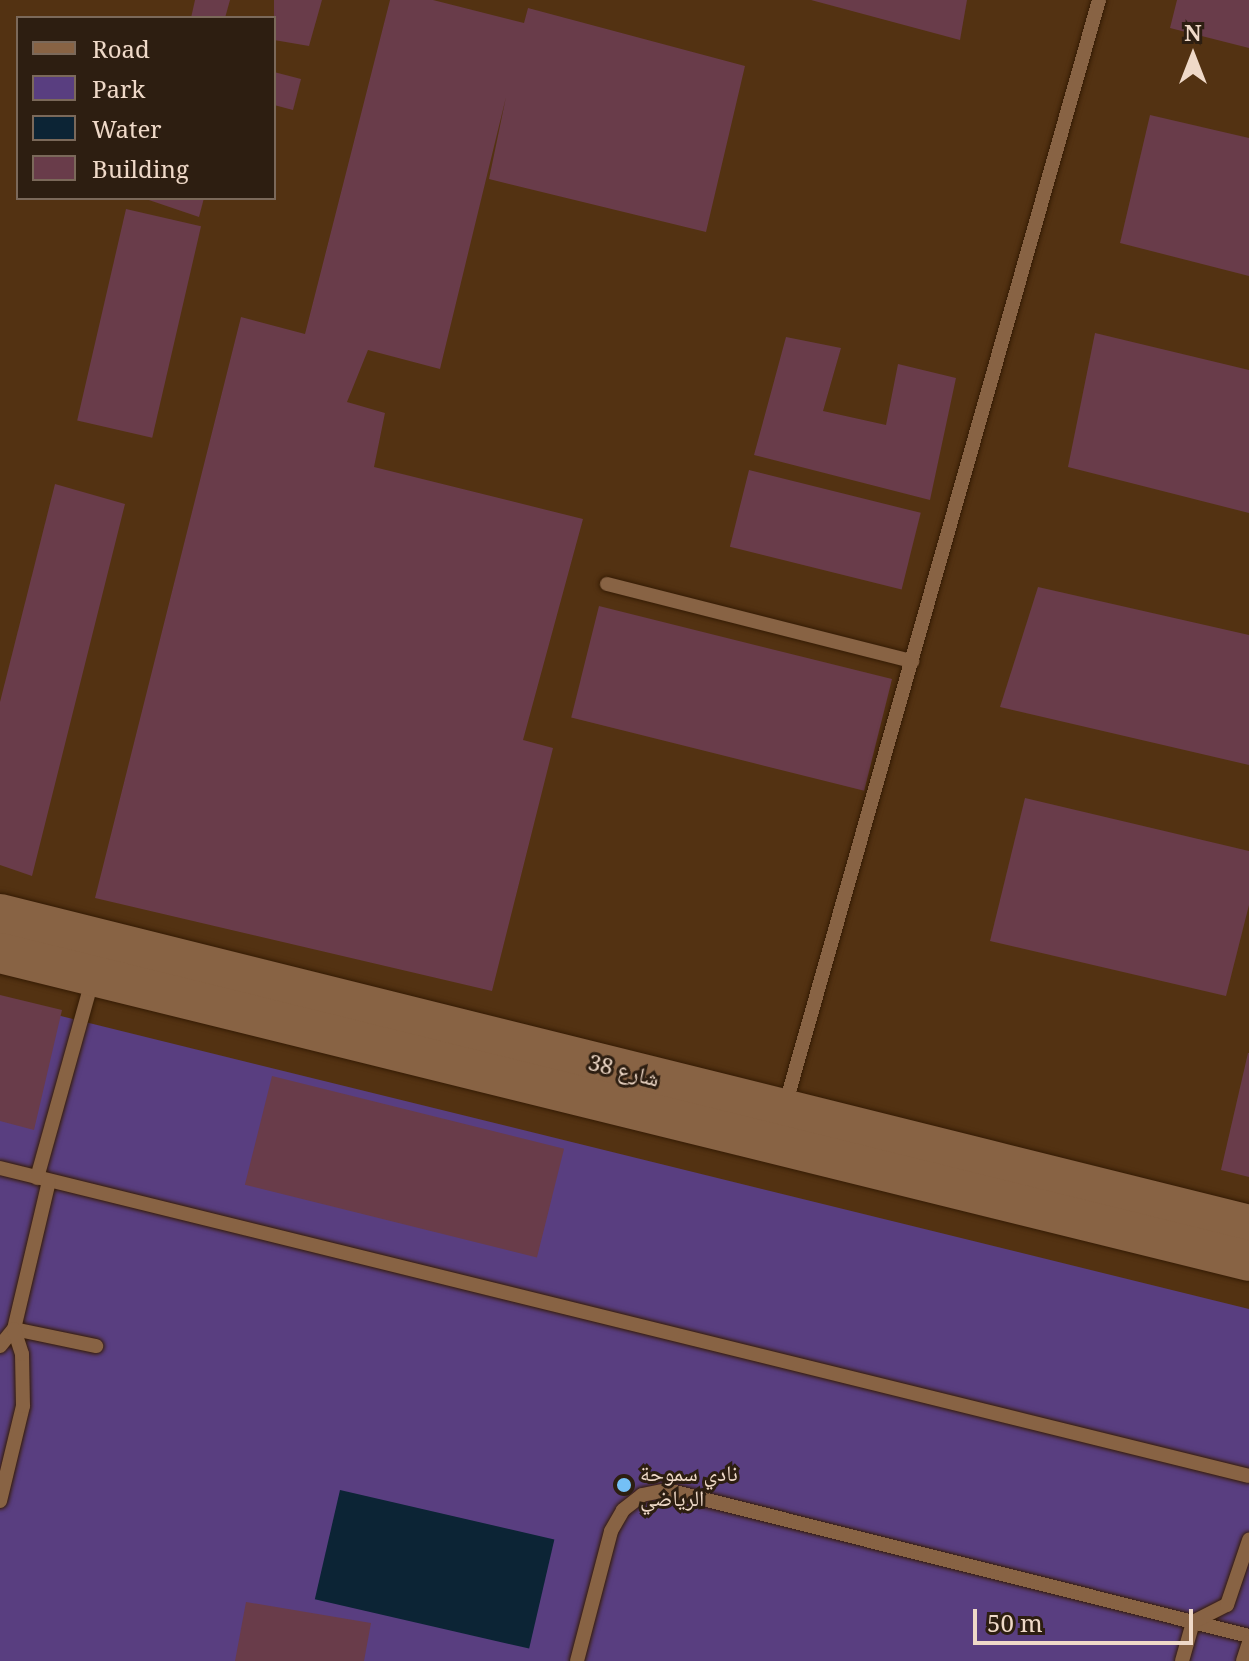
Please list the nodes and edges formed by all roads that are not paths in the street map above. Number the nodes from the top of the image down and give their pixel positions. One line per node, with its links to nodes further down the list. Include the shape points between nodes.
1 (1099, 0): 3 (lane)
2 (607, 584): 3 (lane)
3 (912, 661): 7 (lane)
4 (0, 914): 7 (street, شارع 38)
5 (0, 953): 6 (street, شارع 38)
6 (93, 977): 9 (lane); 10 (street, شارع 38)
7 (784, 1110): 10 (street, شارع 38)
8 (0, 1168): 9 (lane)
9 (43, 1180): 13 (lane); 16 (lane)
10 (1135, 1215): 11 (street, شارع 38); 12 (street, شارع 38)
11 (1249, 1225)
12 (1249, 1261)
13 (14, 1329): 14 (lane); 15 (lane); 17 (lane, via 22,1354 23,1406)
14 (0, 1346)
15 (96, 1346)
16 (1249, 1476)
17 (0, 1501)
18 (1249, 1540): 19 (lane, via 1227,1605)
19 (1193, 1622): 20 (lane); 22 (lane, via 667,1490 642,1495 623,1510 611,1531); 23 (lane)
20 (1249, 1636)
21 (1249, 1642): 24 (lane)
22 (577, 1661)
23 (1182, 1661)
24 (1243, 1661)

